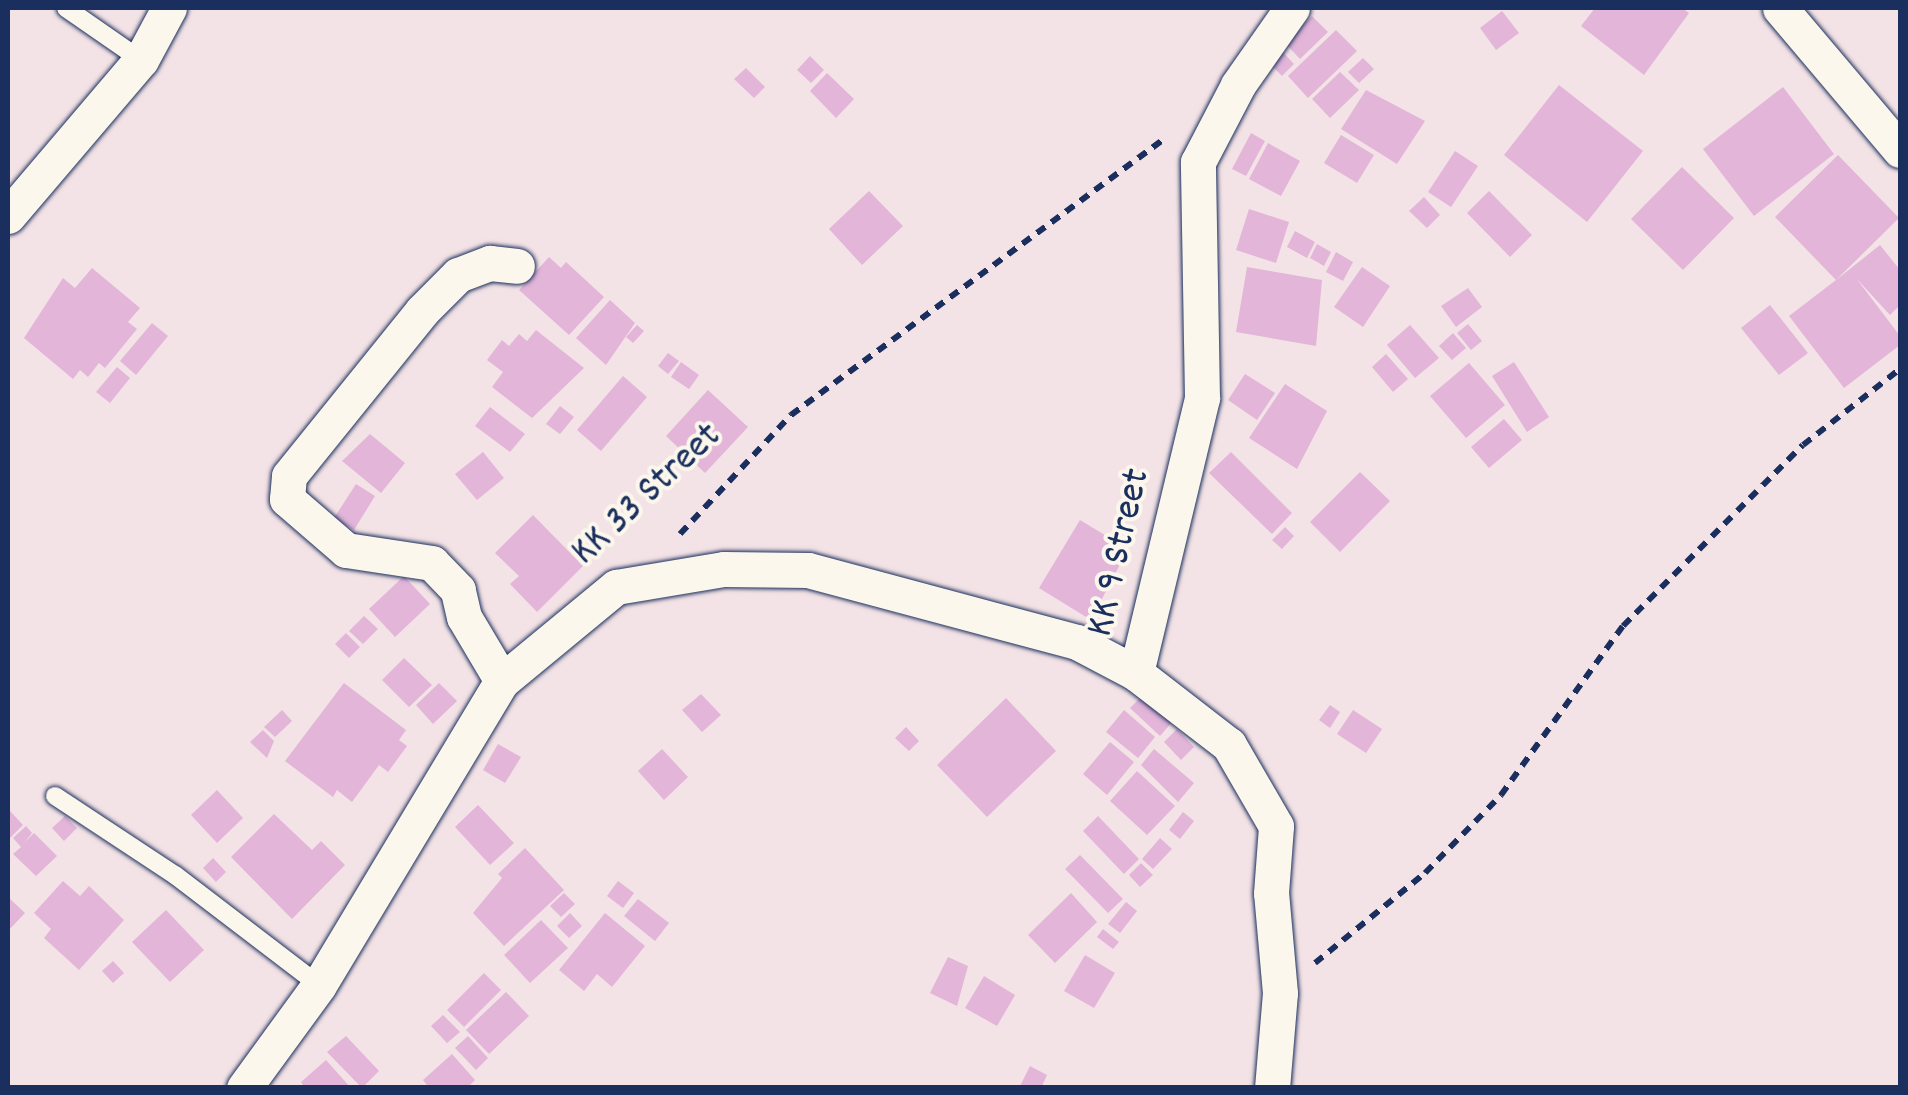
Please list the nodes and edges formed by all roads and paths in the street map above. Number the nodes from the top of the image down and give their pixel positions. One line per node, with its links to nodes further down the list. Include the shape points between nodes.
1 (66, 8): 5 (lane)
2 (169, 8): 5 (street)
3 (1292, 8): 12 (street, KK 9 Street, via 1238,85 1198,162 1202,398)
4 (1780, 8): 7 (street)
5 (141, 60): 8 (street)
6 (1174, 132): 11 (path, KK 33 Street, via 792,415)
7 (1900, 150)
8 (8, 216)
9 (517, 266): 13 (street, via 490,264 458,275 288,476 287,499 346,550 432,562 458,590 464,618)
10 (1900, 369): 16 (path, via 1803,445 1623,626 1501,794 1425,873)
11 (674, 540)
12 (1136, 673): 13 (street, KK 33 Street, via 1077,642 808,570 724,569 616,587); 16 (street, KK 9 Street, via 1229,745 1276,826 1271,893)
13 (502, 682): 15 (street, KK 33 Street)
14 (55, 796): 15 (lane, via 175,875)
15 (319, 985): 17 (street, KK 33 Street)
16 (1280, 992): 18 (street, KK 9 Street)
17 (244, 1088)
18 (1272, 1088)

